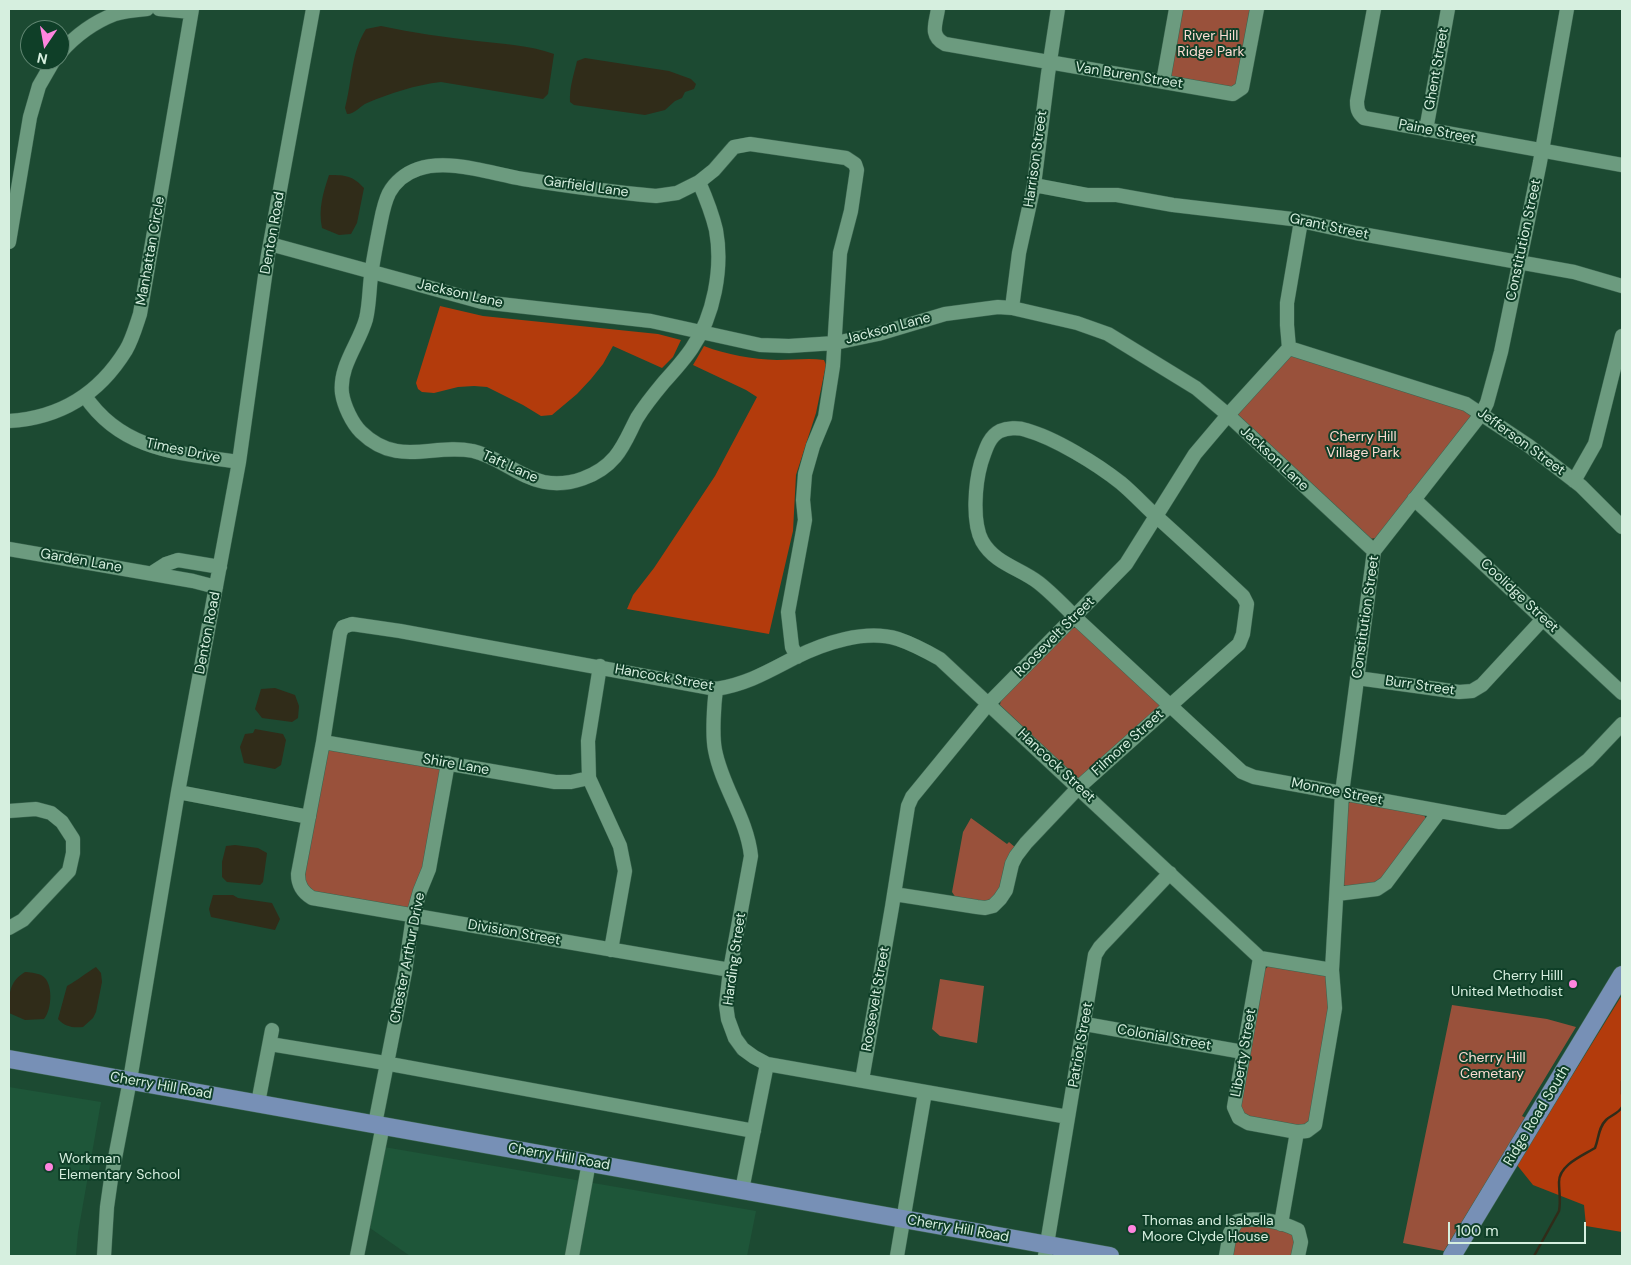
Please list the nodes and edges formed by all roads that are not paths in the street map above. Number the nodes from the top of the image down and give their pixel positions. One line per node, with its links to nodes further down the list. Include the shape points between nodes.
1 (147, 9): 12 (street, via 116,14 87,28)
2 (159, 9): 11 (street)
3 (313, 9): 23 (street, Denton Road)
4 (938, 9): 13 (street, Van Buren Street, via 934,34 945,44)
5 (1058, 9): 13 (street, Harrison Street)
6 (1176, 9): 15 (street)
7 (1258, 9): 15 (street, Van Buren Street, via 1242,88 1237,93)
8 (1374, 9): 16 (street, Paine Street, via 1357,101 1360,115)
9 (1448, 9): 16 (street, Ghent Street)
10 (1567, 9): 17 (street, Constitution Street)
11 (192, 10): 32 (street, Manhattan Circle, via 140,314 127,349 110,373)
12 (70, 42)
13 (1050, 63): 15 (street, Van Buren Street); 20 (street, Harrison Street)
14 (48, 70): 22 (street, via 39,86 30,117)
15 (1163, 82)
16 (1426, 130): 17 (street, Paine Street)
17 (1542, 152): 18 (street, Paine Street); 24 (street, Constitution Street)
18 (1622, 165)
19 (699, 182): 25 (street, Garfield Lane, via 677,193 656,196 524,179 454,166 419,168 401,178 388,194); 28 (street, Taft Lane, via 716,232 718,260 711,307); 30 (street, Garfield Lane, via 734,147 750,144 846,158 854,164 857,170 851,211 840,253)
20 (1034, 185): 21 (street, Grant Street, via 1087,195 1117,195 1173,206); 27 (street, Harrison Street, via 1019,253)
21 (1301, 221): 24 (street, Grant Street); 31 (street, via 1287,303)
22 (9, 242)
23 (270, 244): 25 (street, Jackson Lane); 36 (street, Denton Road)
24 (1519, 262): 26 (street, Grant Street, via 1591,276); 33 (street, Constitution Street, via 1501,352)
25 (371, 272): 28 (street, Jackson Lane, via 482,302 651,321); 28 (street, Taft Lane, via 365,322 343,374 342,394 349,415 359,430 372,441 405,454 476,452 545,482 560,484 577,480 614,459 650,397 680,364)
26 (1622, 286)
27 (1012, 308): 30 (street, Jackson Lane, via 981,308 945,314); 34 (street, Jackson Lane, via 1077,323 1108,334 1196,388)
28 (702, 332): 30 (street, Jackson Lane, via 760,345)
29 (1622, 336): 37 (street, via 1595,444)
30 (835, 343): 48 (street, via 824,417 805,474 805,520 788,612 792,647)
31 (1289, 348): 33 (street, Jefferson Street, via 1466,404); 34 (street, Roosevelt Street)
32 (85, 396): 35 (street, Manhattan Circle, via 66,408 26,420); 36 (street, Times Drive, via 101,416 130,438 151,446)
33 (1482, 413): 37 (street, Jefferson Street); 38 (street, Constitution Street)
34 (1228, 415): 39 (street, Roosevelt Street, via 1195,454); 42 (street, Jackson Lane)
35 (9, 421)
36 (239, 462): 43 (street, Denton Road)
37 (1574, 481): 40 (street, Jefferson Street)
38 (1414, 500): 42 (street, Constitution Street); 47 (street, Coolidge Street)
39 (1156, 516): 46 (street, Roosevelt Street, via 1126,564); 46 (street, Monroe Street, via 1121,483 1047,438 1024,429 1010,428 992,439 979,472 976,496 976,524 982,540 990,553 1039,583); 54 (street, Filmore Street, via 1243,596 1247,604 1239,644)
40 (1622, 527)
41 (9, 549): 44 (street, Garden Lane)
42 (1374, 551): 50 (street, Constitution Street)
43 (220, 567): 44 (street, via 178,560); 45 (street, Denton Road)
44 (152, 574): 45 (street, Garden Lane)
45 (216, 587): 60 (street, Denton Road)
46 (1075, 617): 53 (street, Roosevelt Street); 54 (street, Monroe Street)
47 (1543, 619): 50 (street, Burr Street, via 1482,685 1472,691); 52 (street, Coolidge Street)
48 (797, 657): 51 (street, Hancock Street, via 752,680); 53 (street, Hancock Street, via 850,638 896,638 940,659)
49 (600, 666): 51 (street, Hancock Street); 56 (street, Hancock Street, via 347,624 340,633); 58 (street, via 588,741)
50 (1357, 678): 61 (street, Constitution Street)
51 (716, 688): 73 (street, Harding Street, via 714,749 750,840 751,856)
52 (1622, 694)
53 (989, 703): 59 (street, Hancock Street); 67 (street, Roosevelt Street, via 910,801)
54 (1170, 705): 59 (street, Filmore Street); 61 (street, Monroe Street, via 1242,772)
55 (1622, 724): 63 (street, Monroe Street, via 1588,760 1508,822)
56 (323, 742): 57 (street, Shire Lane); 64 (street, Hancock Street)
57 (448, 763): 58 (street, Shire Lane, via 554,782); 69 (street, Chester Arthur Drive, via 429,868)
58 (589, 778): 71 (street, via 620,846 625,871)
59 (1078, 788): 65 (street, Hancock Street); 67 (street, Filmore Street, via 1016,856 1006,890 993,906 985,908)
60 (178, 792): 64 (street); 81 (street, Denton Road)
61 (1342, 793): 63 (street, Monroe Street); 68 (street, Constitution Street)
62 (9, 811): 70 (street, via 36,809 51,813 62,822 73,839 69,871 23,920)
63 (1439, 812): 68 (street, via 1386,883 1377,889)
64 (309, 817): 66 (street, Hancock Street, via 298,874)
65 (1170, 873): 72 (street, Hancock Street); 76 (street, Patriot Street, via 1095,955)
66 (302, 889): 69 (street, Division Street, via 312,898)
67 (894, 894): 82 (street, Roosevelt Street)
68 (1337, 894): 74 (street, Constitution Street)
69 (414, 916): 71 (street, Division Street); 79 (street, Chester Arthur Drive)
70 (9, 928)
71 (611, 950): 73 (street, Division Street)
72 (1260, 958): 74 (street); 77 (street, Liberty Street)
73 (730, 970): 80 (street, Harding Street, via 726,1005 735,1038 748,1053)
74 (1332, 970): 88 (street, Constitution Street, via 1335,1008 1315,1125 1307,1131)
75 (1622, 975): 101 (main road, Ridge Road South)
76 (1085, 1024): 77 (street, Colonial Street); 85 (street, Patriot Street)
77 (1243, 1052): 88 (street, Liberty Street, via 1234,1108 1239,1118 1248,1123)
78 (9, 1059): 81 (main road, Cherry Hill Road)
79 (388, 1064): 84 (street, via 271,1037); 86 (street, Chester Arthur Drive); 87 (street)
80 (767, 1064): 82 (street, Harding Street); 87 (street)
81 (130, 1080): 84 (main road, Cherry Hill Road); 94 (street, Denton Road, via 111,1179)
82 (862, 1080): 83 (street, Harding Street)
83 (925, 1092): 85 (street, Harding Street); 91 (street)
84 (258, 1103): 86 (main road, Cherry Hill Road)
85 (1068, 1118): 93 (street, Patriot Street)
86 (379, 1125): 89 (main road, Cherry Hill Road); 95 (street, Chester Arthur Drive)
87 (754, 1131): 90 (street)
88 (1297, 1132): 92 (street)
89 (588, 1162): 90 (main road, Cherry Hill Road); 96 (street)
90 (742, 1190): 91 (main road, Cherry Hill Road)
91 (902, 1220): 93 (main road, Cherry Hill Road); 97 (street)
92 (1281, 1224): 99 (street, via 1250,1218 1237,1221 1230,1233); 100 (street, via 1298,1230 1301,1242)
93 (1046, 1250): 98 (main road, Cherry Hill Road)
94 (104, 1256)
95 (356, 1256)
96 (572, 1256)
97 (897, 1256)
98 (1110, 1256)
99 (1226, 1256)
100 (1298, 1256)
101 (1452, 1256)

